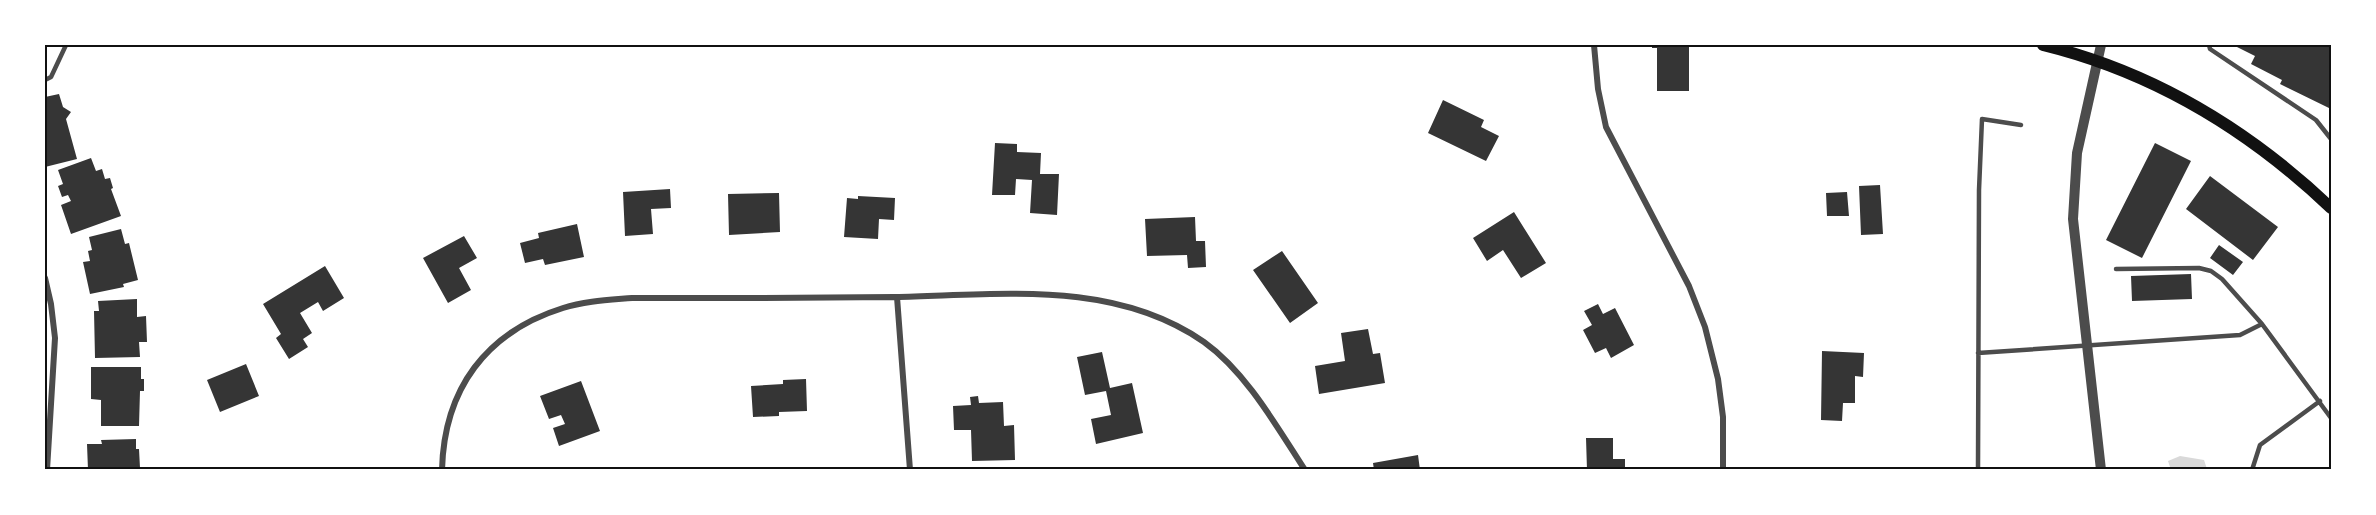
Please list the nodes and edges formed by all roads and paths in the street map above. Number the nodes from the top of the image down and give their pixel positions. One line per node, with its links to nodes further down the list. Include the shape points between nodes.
1 (66, 45): 7 (lane, via 51,77)
2 (1594, 45): 25 (street, via 1606,127 1689,286 1705,327 1723,417)
3 (2043, 45): 6 (main road)
4 (2101, 45): 6 (street)
5 (2209, 45): 9 (lane, via 2316,120)
6 (2098, 60): 10 (main road, via 2152,82 2198,107 2271,155); 15 (street, via 2077,153 2074,186 2073,219)
7 (45, 80)
8 (2021, 125): 16 (lane, via 1982,119)
9 (2331, 139)
10 (2331, 208)
11 (2116, 269): 14 (lane, via 2211,271)
12 (45, 278): 18 (street, via 55,338)
13 (897, 297): 22 (street, via 632,298 564,307 508,334 487,351 469,375 450,418); 23 (street); 24 (street, via 1019,293 1088,297 1168,322 1205,343 1233,369)
14 (2262, 324): 15 (lane, via 2240,335); 19 (lane)
15 (2087, 347): 16 (lane); 27 (street)
16 (1978, 353): 26 (lane)
17 (45, 383): 18 (street)
18 (54, 383): 21 (street)
19 (2320, 401): 20 (lane); 28 (lane, via 2260,445)
20 (2331, 418)
21 (47, 470)
22 (442, 470)
23 (910, 470)
24 (1305, 470)
25 (1723, 470)
26 (1978, 470)
27 (2101, 470)
28 (2252, 470)

